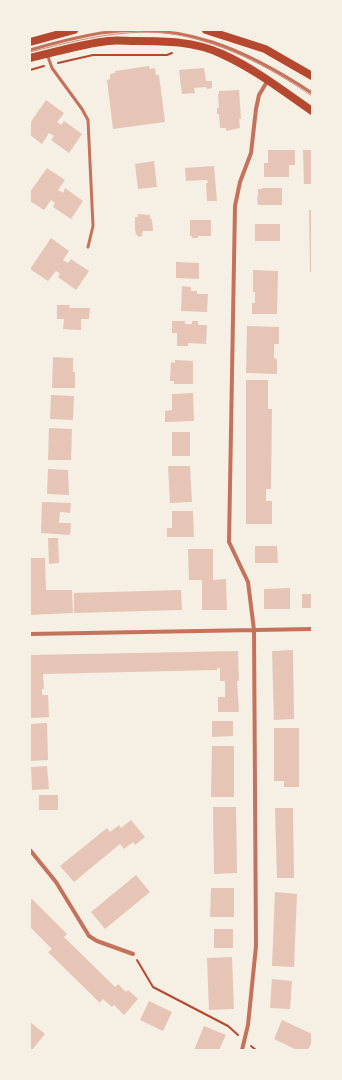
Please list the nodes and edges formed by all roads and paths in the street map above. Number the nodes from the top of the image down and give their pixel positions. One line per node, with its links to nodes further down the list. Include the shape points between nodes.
1 (74, 30): 3 (main road)
2 (208, 30): 10 (main road, via 265,50)
3 (30, 42)
4 (30, 50): 12 (lane, via 102,33 130,30 164,31 201,38 238,51)
5 (173, 52): 8 (path, via 167,56 93,55)
6 (47, 54): 7 (main road); 8 (lane); 11 (main road, via 109,40 174,41 221,53)
7 (30, 58)
8 (51, 64): 9 (path); 14 (lane, via 88,120 93,226)
9 (30, 70)
10 (312, 76)
11 (268, 80): 13 (main road); 16 (street, via 259,95 251,154 240,182 235,206 229,542 248,582)
12 (312, 93)
13 (312, 112)
14 (88, 247)
15 (312, 629): 16 (street)
16 (254, 630): 17 (street); 20 (street, via 256,946)
17 (30, 634)
18 (30, 850): 19 (street, via 56,882 89,936)
19 (133, 954): 20 (path, via 153,987 228,1026)
20 (245, 1041): 21 (street)
21 (242, 1050)

